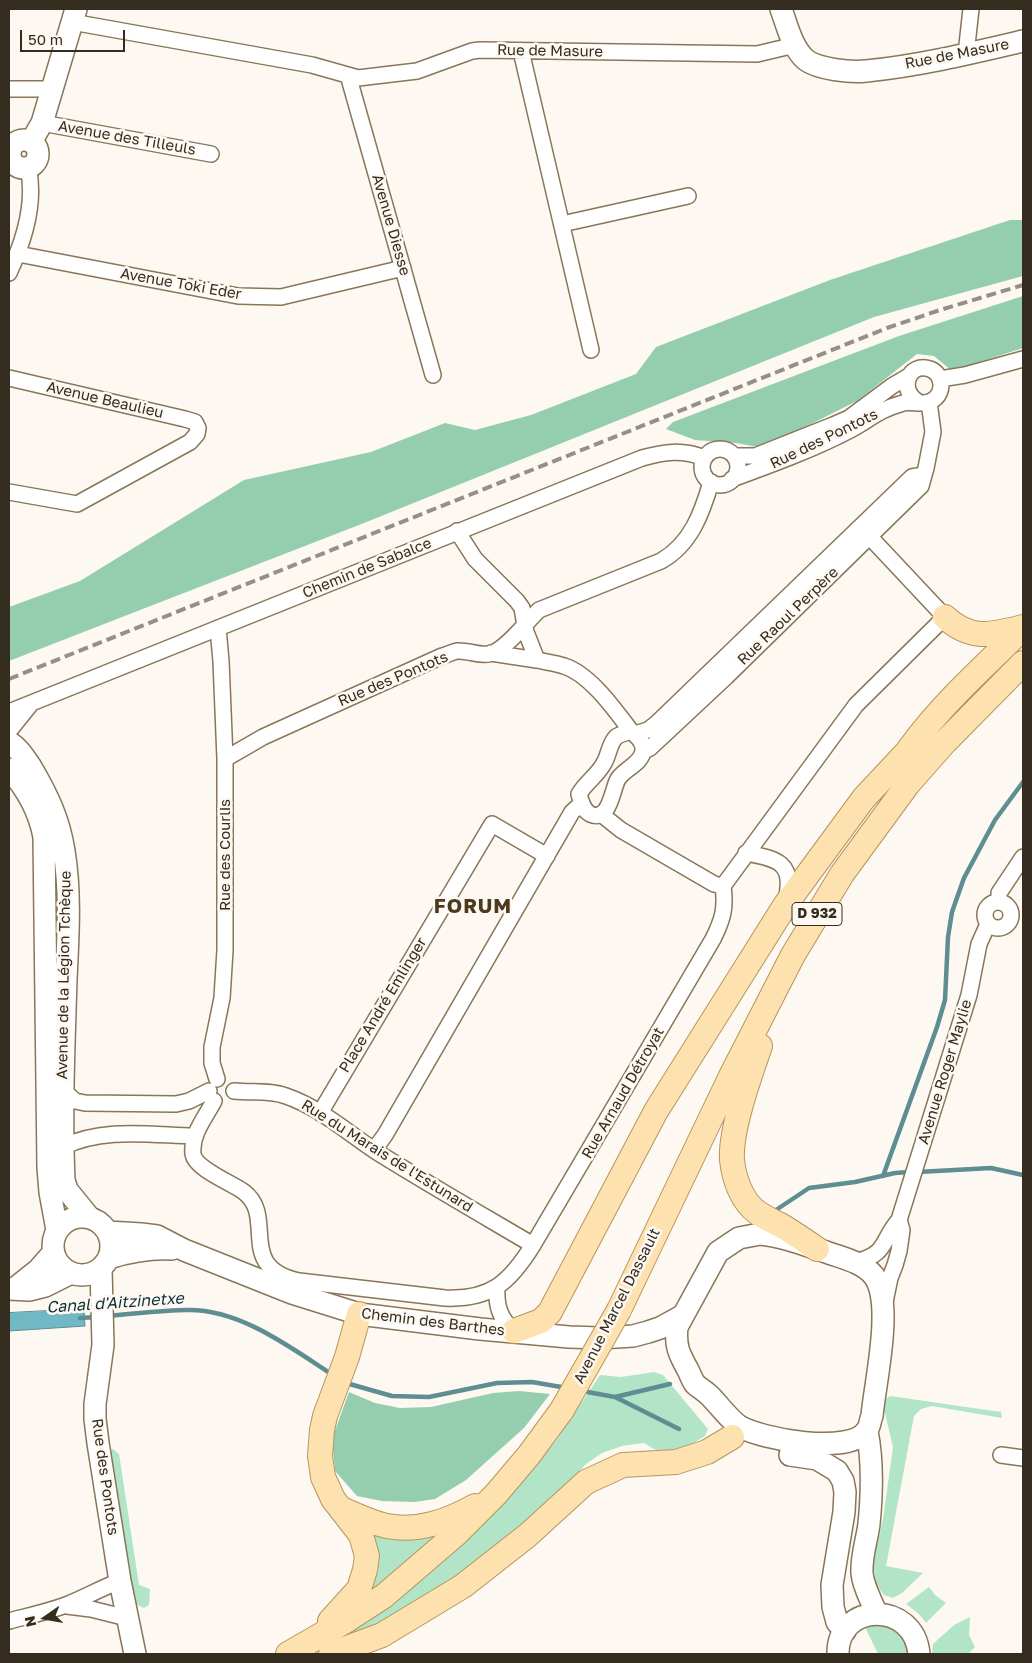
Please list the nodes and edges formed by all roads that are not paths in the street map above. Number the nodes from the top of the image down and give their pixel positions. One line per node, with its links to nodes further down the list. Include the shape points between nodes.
1 (781, 9): 5 (street)
2 (971, 9): 7 (street)
3 (74, 15): 8 (street, Rue de Masure); 10 (street)
4 (1023, 41): 7 (street, Rue de Masure)
5 (795, 44): 6 (street, Rue de Masure, via 757,54); 7 (street, Rue de Masure, via 806,60 846,71 865,71)
6 (521, 51): 8 (street, Rue de Masure, via 472,51 416,71 358,78); 15 (street)
7 (966, 54)
8 (348, 75): 17 (street, Avenue Diesse)
9 (9, 89): 10 (street)
10 (52, 89): 11 (street)
11 (42, 123): 12 (street, Avenue des Tilleuls); 13 (street, via 30,142 22,140 14,145 10,153)
12 (211, 154)
13 (16, 161): 16 (street, via 30,177 31,198)
14 (688, 196): 15 (street)
15 (562, 224): 19 (street)
16 (18, 254): 17 (street, Avenue Toki Eder, via 238,296 281,297); 18 (street)
17 (403, 268): 21 (street, Avenue Diesse)
18 (9, 273)
19 (591, 350)
20 (1023, 359): 24 (street)
21 (433, 374)
22 (909, 376): 24 (street, via 923,368 933,371); 25 (street, via 906,387 912,398); 26 (street, Rue des Pontots, via 833,426 755,456)
23 (9, 378): 31 (street, Avenue Beaulieu, via 185,419 195,422 198,428 190,442 78,504)
24 (940, 379): 25 (street, via 938,396)
25 (923, 402): 28 (street, Rue Raoul Perpère, via 933,432); 29 (street, Rue des Pontots, via 903,403 881,411 825,442)
26 (734, 456): 27 (street, via 721,449 711,451); 29 (street, via 737,470)
27 (704, 458): 30 (street, via 702,469); 32 (street, Chemin de Sabalce, via 675,451 642,458)
28 (924, 475): 33 (street, Rue Raoul Perpère, via 921,486); 44 (street, Rue Raoul Perpère, via 912,476 657,723 648,730)
29 (732, 480): 30 (street, via 722,484)
30 (711, 482): 35 (street, via 697,522 672,555 539,610)
31 (9, 492)
32 (457, 531): 35 (street, via 475,559 517,601); 37 (street, Chemin de Sabalce)
33 (870, 536): 34 (street); 46 (street, Rue Raoul Perpère, via 726,677)
34 (944, 617): 36 (main road, via 956,628 978,635); 52 (street, via 856,705)
35 (525, 623): 38 (street, via 508,643); 39 (street)
36 (1023, 627): 47 (main road, Avenue Marcel Dassault, via 947,703)
37 (218, 628): 41 (street, Chemin de Sabalce); 48 (street, Rue des Courlis)
38 (491, 653): 39 (street, Rue des Pontots); 48 (street, Rue des Pontots, via 458,651 442,656 263,737)
39 (537, 660): 44 (street, Rue des Pontots, via 578,672)
40 (1023, 663): 55 (main road, Avenue Marcel Dassault, via 908,784)
41 (33, 702): 42 (street, Chemin de Sabalce); 43 (street, Chemin de Sabalce)
42 (9, 712)
43 (9, 731)
44 (633, 733): 46 (street, via 642,742); 50 (street, Rue Raoul Perpère, via 615,738 604,763 580,794)
45 (9, 742): 61 (street, Avenue de la Légion Tchèque, via 17,747 52,805 65,853 68,928)
46 (644, 751): 51 (street, Rue Raoul Perpère, via 619,778 610,804)
47 (908, 751): 55 (main road, Avenue Marcel Dassault, via 860,828); 57 (main road, via 864,798)
48 (225, 759): 62 (street, Rue des Courlis, via 225,972 212,1047)
49 (9, 770): 70 (street, Avenue de la Légion Tchèque, via 30,797 44,837 48,1167)
50 (582, 804): 51 (street, via 591,814); 53 (street, via 572,812)
51 (601, 814): 56 (street, via 621,830 714,884)
52 (746, 853): 56 (street); 57 (street, via 772,858 781,864 788,873 790,885)
53 (547, 856): 64 (street, Place André Emlinger, via 492,824); 67 (street, via 386,1135)
54 (1023, 857): 58 (street, via 999,893)
55 (842, 874): 60 (main road, Avenue Marcel Dassault / D 932)
56 (723, 886): 72 (street, Rue Arnaud Détroyat, via 725,904 713,939)
57 (786, 904): 83 (main road, via 656,1111 550,1312 541,1321)
58 (1010, 908): 59 (street, via 1010,917 1003,927 995,928); 59 (street, via 990,904 984,916)
59 (988, 924): 69 (street, Avenue Roger Maylie, via 978,944 969,995)
60 (793, 955): 73 (main road, via 748,1082 734,1137 732,1160 743,1197 758,1213); 90 (main road, Avenue Marcel Dassault, bridge, via 619,1310 562,1410)
61 (62, 1089): 62 (street, via 75,1101 85,1103 176,1104); 66 (street, Avenue de la Légion Tchèque)
62 (213, 1090): 63 (street, via 228,1081); 63 (street, via 222,1104 229,1101); 65 (street)
63 (234, 1091): 64 (street, Rue du Marais de l'Estunard, via 286,1096)
64 (320, 1113): 67 (street, Rue du Marais de l'Estunard)
65 (194, 1136): 66 (street, via 117,1134 86,1138); 78 (street, Rue Arnaud Détroyat, via 193,1155 198,1164 252,1199 264,1260 289,1279 461,1299 486,1294)
66 (63, 1147): 68 (street, Avenue de la Légion Tchèque, via 67,1190)
67 (374, 1150): 72 (street, Rue du Marais de l'Estunard)
68 (89, 1217): 70 (street, via 73,1218); 71 (street)
69 (899, 1220): 76 (street, Avenue Roger Maylie, via 874,1256); 81 (street, Avenue Roger Maylie, via 902,1230 899,1251 888,1284)
70 (57, 1230): 75 (street)
71 (108, 1232): 74 (street, Chemin des Barthes, via 157,1236); 77 (street, via 111,1245)
72 (533, 1245): 78 (street, Rue Arnaud Détroyat, via 522,1263)
73 (817, 1249): 76 (street); 82 (street, via 774,1235 738,1238 718,1252)
74 (184, 1250): 77 (street, Chemin des Barthes, via 150,1248 132,1251); 80 (street, Chemin des Barthes, via 292,1293)
75 (53, 1253): 77 (street, via 57,1262); 79 (street, Chemin des Barthes, via 38,1270)
76 (855, 1262): 81 (street, via 873,1275)
77 (90, 1269): 79 (street, Chemin des Barthes, via 45,1286 29,1290); 92 (street, Rue des Pontots, via 100,1298 103,1345 95,1419)
78 (497, 1288): 83 (street, via 497,1308)
79 (11, 1289)
80 (358, 1314): 83 (street, Chemin des Barthes); 91 (main road, via 347,1358 322,1430 320,1456 323,1477 333,1499)
81 (884, 1314): 86 (street, via 872,1416)
82 (682, 1316): 84 (street, Chemin des Barthes, via 660,1328); 85 (street, via 676,1338)
83 (514, 1331): 84 (street, Chemin des Barthes, via 569,1337)
84 (633, 1336): 85 (street, Chemin des Barthes, via 670,1345)
85 (686, 1368): 86 (street, via 740,1426 767,1436 816,1444 839,1444 855,1440); 87 (street, via 698,1398)
86 (867, 1432): 94 (street, via 871,1453 869,1523 862,1575)
87 (732, 1436): 97 (street, via 789,1454 817,1458 837,1471 843,1481 844,1512 832,1585 837,1622); 101 (main road, via 707,1452 676,1462 623,1466 586,1482 528,1535 463,1586 382,1635)
88 (1001, 1454): 89 (street)
89 (1023, 1458)
90 (496, 1494): 91 (main road, via 449,1520 427,1526 386,1526); 98 (main road, Avenue Marcel Dassault, via 455,1535 384,1596)
91 (343, 1509): 98 (main road, via 361,1535 367,1556 365,1570 359,1589)
92 (120, 1582): 93 (street); 95 (street, Rue des Pontots)
93 (63, 1606): 95 (street); 96 (street)
94 (876, 1613): 97 (street, via 855,1621); 103 (street, via 906,1624 914,1634)
95 (127, 1618): 99 (street, Rue des Pontots)
96 (9, 1621)
97 (845, 1631): 102 (street)
98 (312, 1641): 100 (main road, Avenue Marcel Dassault)
99 (135, 1654)
100 (288, 1654)
101 (331, 1654)
102 (838, 1654)
103 (919, 1654)

